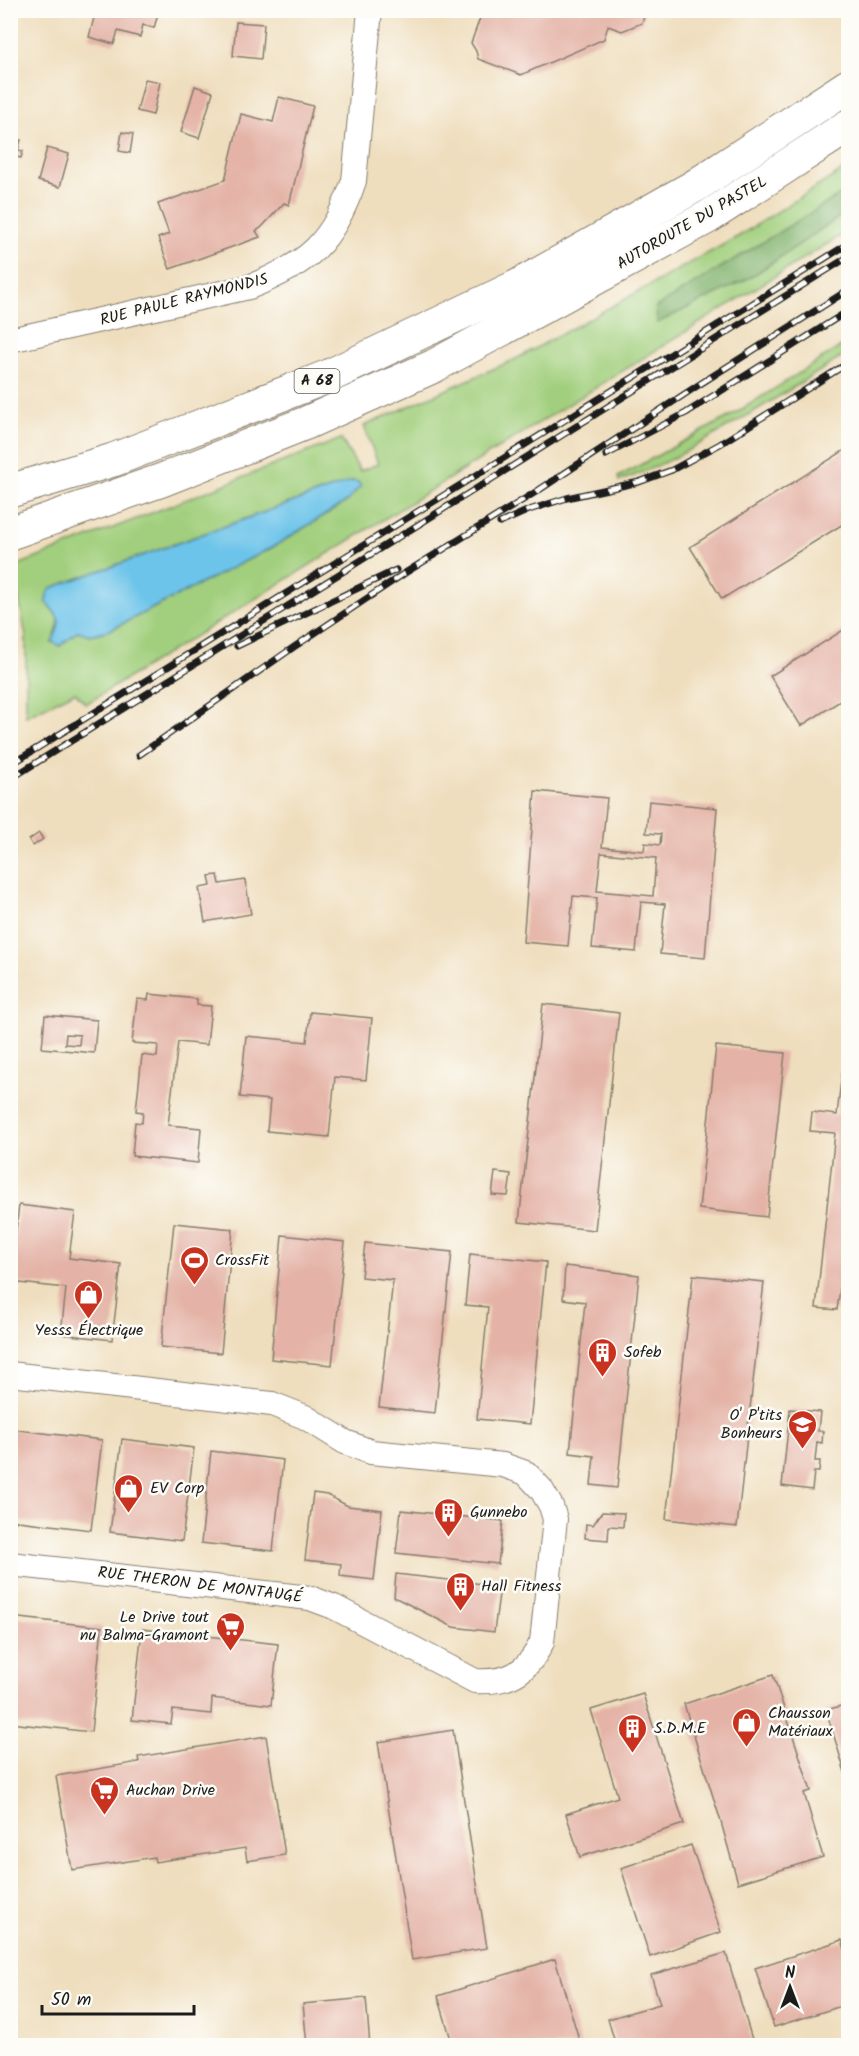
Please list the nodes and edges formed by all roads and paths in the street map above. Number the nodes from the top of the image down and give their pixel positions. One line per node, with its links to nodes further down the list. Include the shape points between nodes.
1 (370, 10): 6 (street, RUE PAULE RAYMONDIS, via 354,181 334,227 318,248 301,263 249,287)
2 (849, 86): 4 (highway, AUTOROUTE DU PASTEL / A 68, via 695,186)
3 (849, 126): 5 (highway, AUTOROUTE DU PASTEL / A 68, via 708,217)
4 (608, 235): 7 (highway, via 526,266 353,350 177,418); 8 (highway, A 68, via 516,287 329,376 113,460)
5 (530, 313): 9 (highway, A 68, via 258,429); 10 (highway, A 68, via 434,366 306,423 162,480)
6 (10, 340)
7 (10, 473)
8 (10, 491)
9 (10, 518)
10 (10, 533)
11 (10, 1374): 12 (street, RUE THERON DE MONTAUGÉ, via 272,1404 371,1452 503,1465 526,1473 541,1489 555,1519 542,1642 534,1659 519,1672 494,1682 475,1681 310,1598)
12 (10, 1564)

